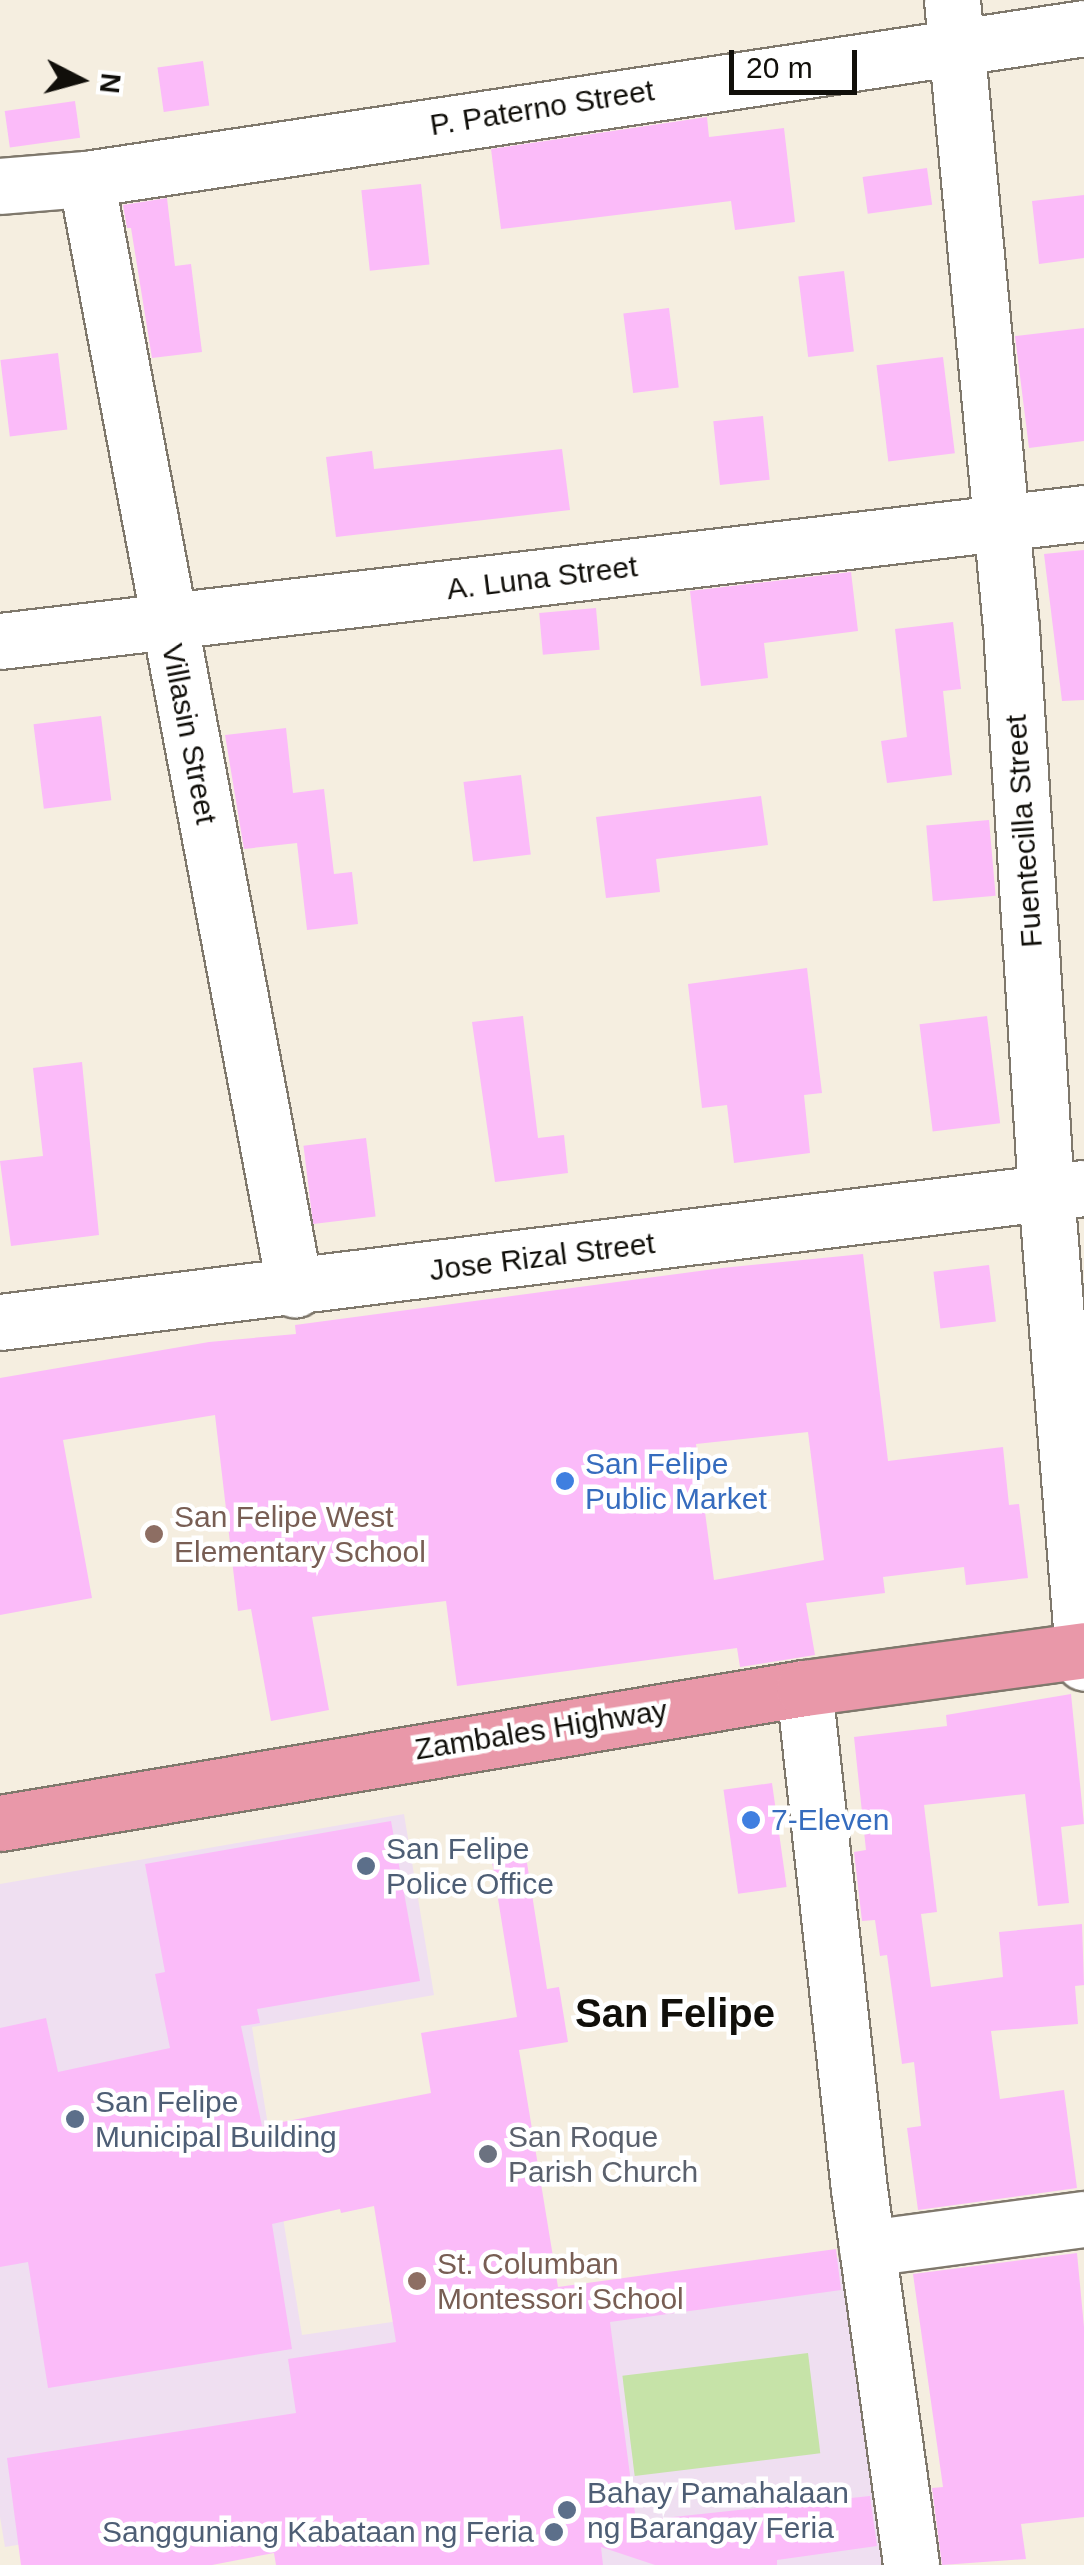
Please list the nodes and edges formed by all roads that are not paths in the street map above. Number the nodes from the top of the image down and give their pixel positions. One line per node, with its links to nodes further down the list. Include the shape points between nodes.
1 (954, 23): 2 (street, P. Paterno Street); 3 (street, P. Paterno Street); 6 (street, Fuentecilla Street)
2 (1084, 28)
3 (86, 178): 4 (street, P. Paterno Street); 7 (street, Villasin Street)
4 (0, 186)
5 (1084, 514): 6 (street, A. Luna Street)
6 (1001, 524): 7 (street, A. Luna Street); 9 (street, Fuentecilla Street)
7 (168, 621): 8 (street, A. Luna Street); 10 (street, Villasin Street)
8 (0, 641)
9 (1065, 1190): 10 (street, Jose Rizal Street); 12 (street, Fuentecilla Street)
10 (295, 1288): 11 (street, Jose Rizal Street)
11 (0, 1322)
12 (1083, 1650): 13 (street, Fuentecilla Street); 14 (main road, Zambales Highway)
13 (1084, 1662)
14 (804, 1688): 15 (main road, Zambales Highway); 17 (street)
15 (0, 1823)
16 (1084, 2218): 17 (street)
17 (867, 2248): 18 (street)
18 (911, 2565)

